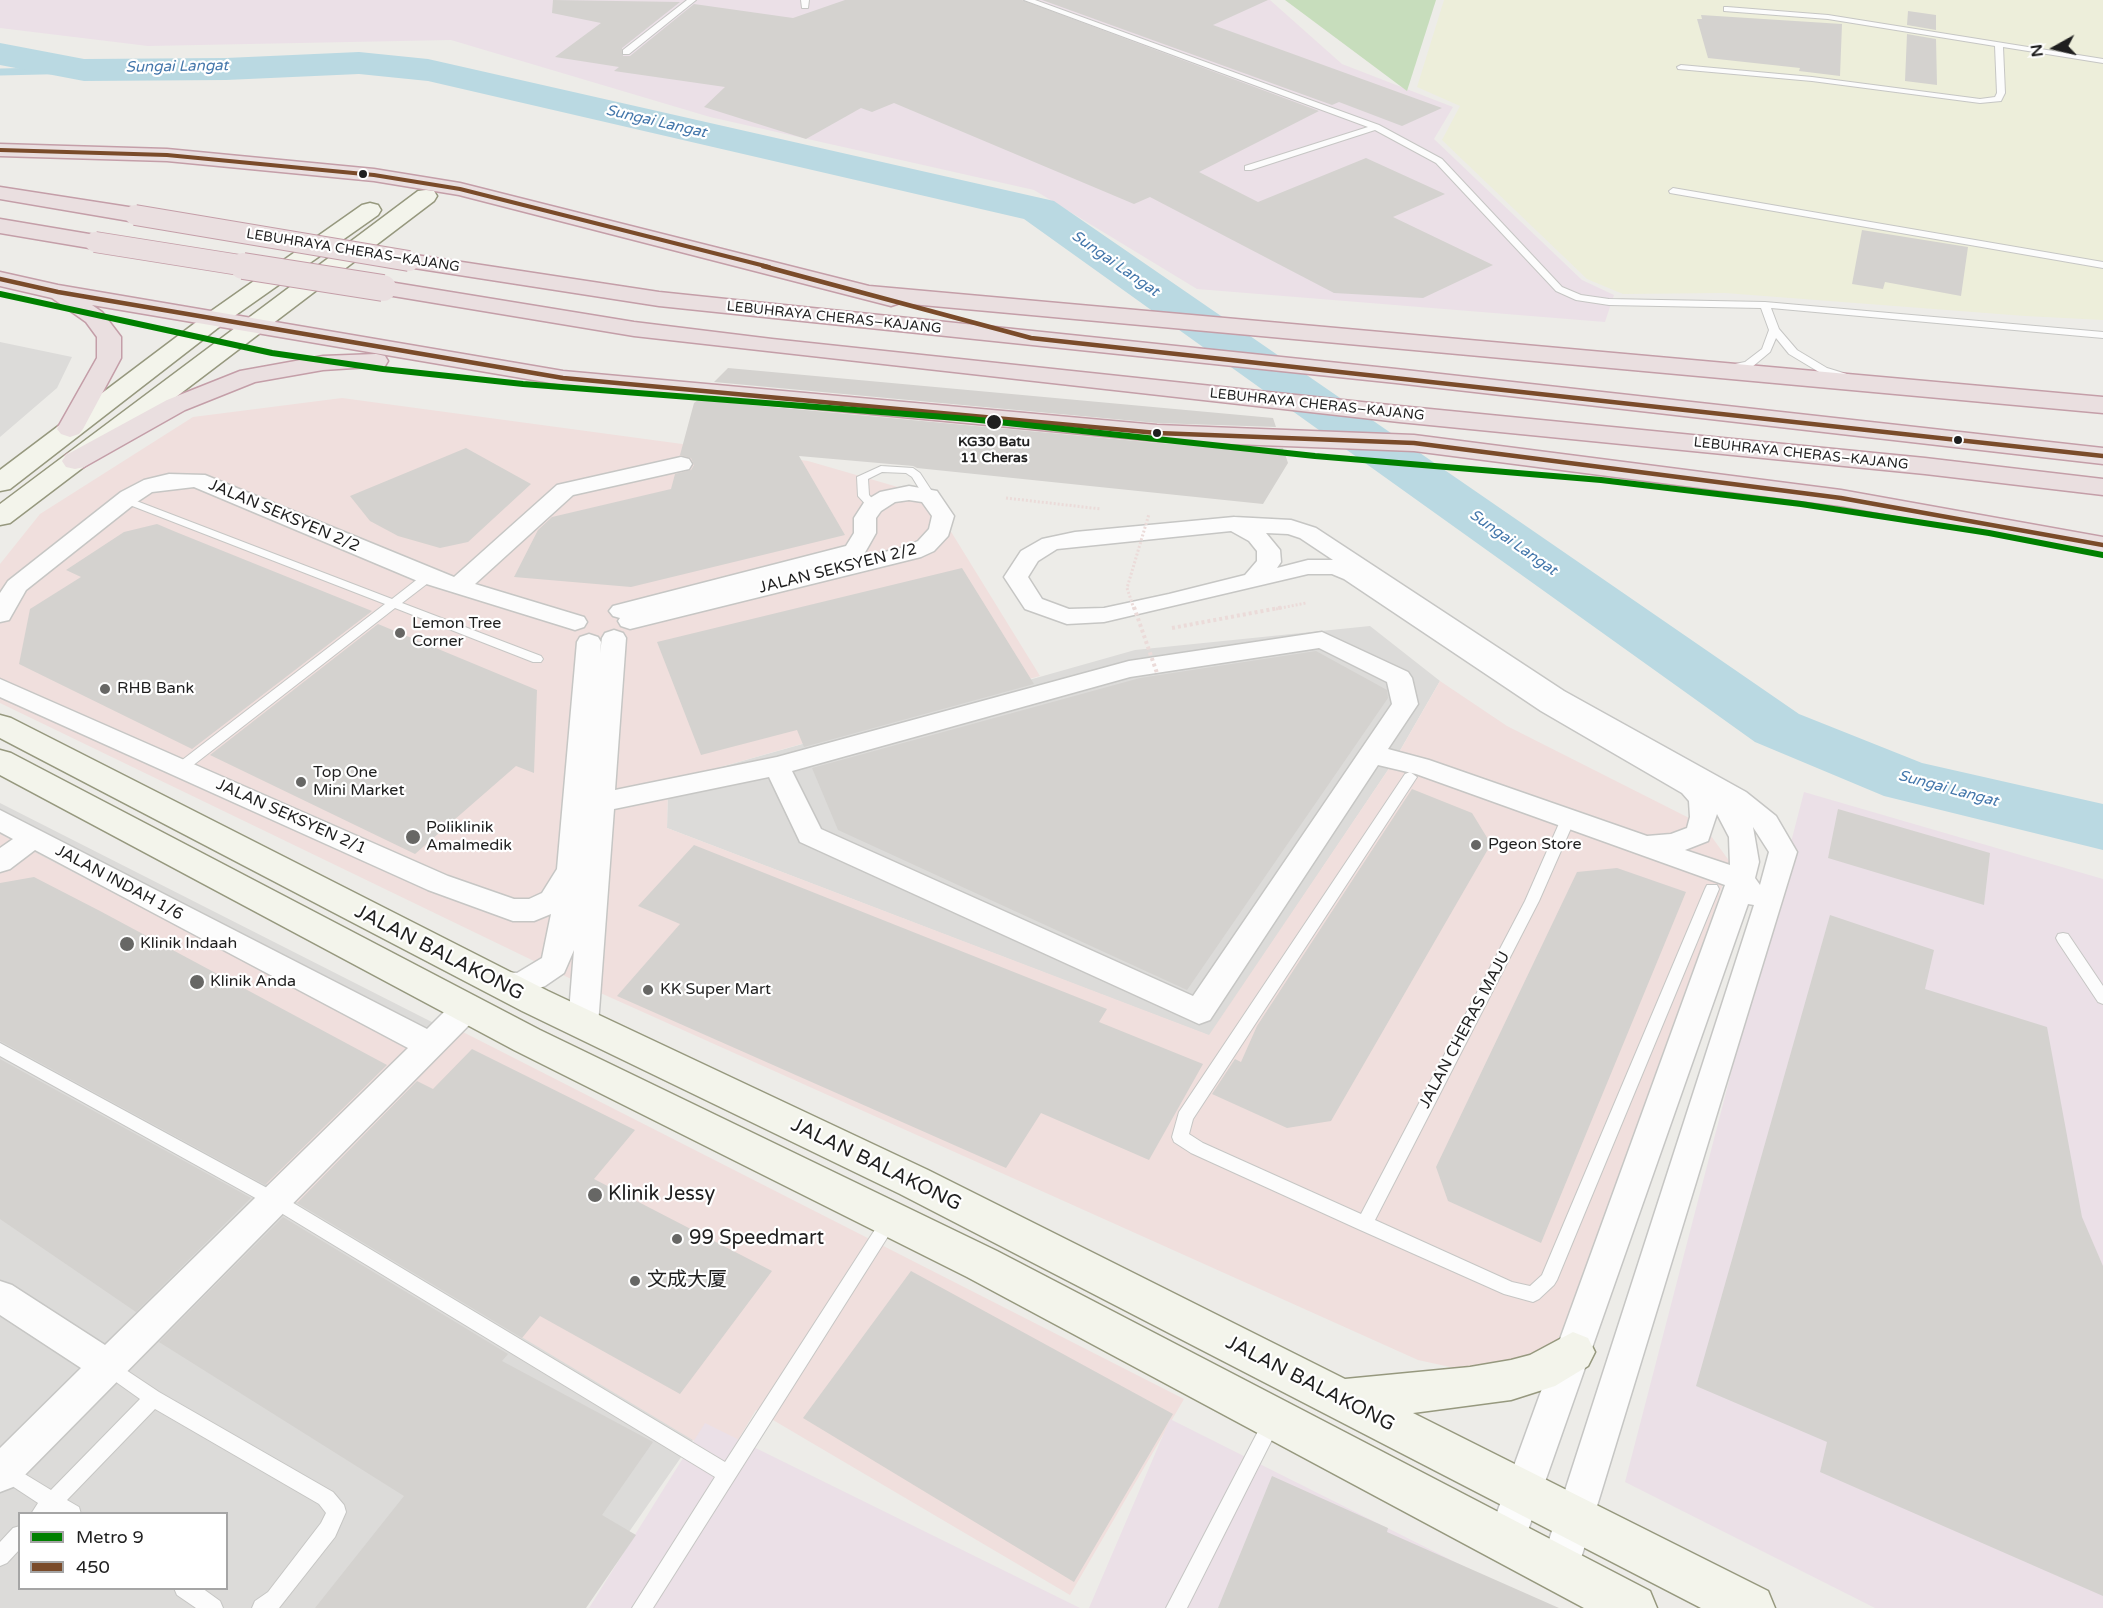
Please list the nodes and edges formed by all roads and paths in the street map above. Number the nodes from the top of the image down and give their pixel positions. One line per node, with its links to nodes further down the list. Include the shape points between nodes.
1 (692, 0): 5 (lane)
2 (1028, 0): 8 (lane)
3 (1727, 9): 4 (lane, via 1828,17)
4 (1999, 44): 6 (lane); 7 (lane, via 2001,93 1998,99 1980,101)
5 (626, 52)
6 (2103, 61)
7 (1681, 67)
8 (1376, 127): 11 (lane); 22 (lane, via 1439,161 1559,289 1579,298 1609,302)
9 (0, 150): 16 (highway, via 167,155 374,175 460,189)
10 (0, 157): 13 (highway)
11 (1248, 168)
12 (1672, 191): 18 (lane)
13 (394, 192): 15 (highway); 23 (street)
14 (0, 193): 27 (highway, LEBUHRAYA CHERAS–KAJANG, bridge, via 659,299)
15 (426, 196): 16 (highway); 24 (street)
16 (544, 213): 21 (highway)
17 (0, 226): 28 (highway, LEBUHRAYA CHERAS–KAJANG, bridge, via 634,329)
18 (2103, 265)
19 (0, 279): 20 (highway)
20 (58, 292): 23 (highway); 33 (highway, via 94,317 110,337 109,358)
21 (871, 293): 27 (highway); 29 (highway)
22 (1765, 305): 25 (lane); 26 (lane)
23 (215, 319): 24 (highway); 33 (street)
24 (255, 326): 30 (highway); 35 (street)
25 (1774, 330): 29 (lane, via 1766,350 1748,365); 31 (lane, via 1793,352 1822,370)
26 (2103, 335)
27 (1031, 338): 34 (highway, LEBUHRAYA CHERAS–KAJANG)
28 (772, 346): 38 (highway, LEBUHRAYA CHERAS–KAJANG); 47 (highway, via 876,370 1844,484)
29 (1712, 371): 31 (highway)
30 (563, 378): 35 (highway, via 491,376 365,360 301,366 249,376 176,405); 48 (highway, via 1157,433 1414,443 1841,498)
31 (1865, 383): 32 (highway)
32 (2103, 405)
33 (70, 429): 37 (street)
34 (2103, 456)
35 (75, 461): 45 (street)
36 (681, 464): 52 (street, via 565,490)
37 (0, 483)
38 (2103, 487)
39 (929, 496): 42 (street, via 909,493 888,497); 42 (lane, via 909,470 882,469 862,477 864,496); 56 (street, JALAN SEKSYEN 2/2, via 942,516 940,531 926,546 913,552)
40 (1006, 498): 43 (path)
41 (126, 500): 49 (street, JALAN SEKSYEN 2/2, via 144,487 197,480); 51 (street, JALAN SEKSYEN 2/2); 53 (lane)
42 (873, 506): 56 (street, JALAN SEKSYEN 2/2, via 855,551)
43 (1107, 509)
44 (1149, 514): 59 (path, bridge, via 1127,588)
45 (0, 517)
46 (1234, 524): 50 (street, via 1257,536 1268,550 1269,562); 50 (street, via 1050,544 1029,556 1016,577 1033,604 1067,617 1104,615); 75 (street, via 1291,526 1308,533 1556,697 1736,798 1766,824 1783,852)
47 (2103, 532)
48 (2103, 545)
49 (428, 577): 52 (street, JALAN SEKSYEN 2/2); 53 (lane)
50 (1254, 579): 66 (street, via 1322,566 1352,574 1550,705)
51 (8, 585): 55 (street)
52 (457, 587): 56 (street, JALAN SEKSYEN 2/2)
53 (394, 603): 58 (lane); 65 (lane)
54 (1306, 603): 57 (path)
55 (0, 615)
56 (606, 627): 67 (street); 73 (street)
57 (1168, 628)
58 (537, 659)
59 (1157, 673)
60 (0, 687): 65 (street, JALAN SEKSYEN 2/1)
61 (0, 725): 77 (street, JALAN BALAKONG)
62 (0, 761): 79 (street, JALAN BALAKONG)
63 (1392, 764): 64 (street, via 1405,704 1399,678 1322,640 1129,669); 64 (street, via 1199,1012 810,835); 69 (street); 85 (lane, via 1185,1117 1179,1137)
64 (777, 766): 67 (street)
65 (182, 767): 73 (street, JALAN SEKSYEN 2/1, via 438,883 513,910 534,910 552,900)
66 (1692, 787): 71 (street, via 1702,798 1704,818 1698,834); 74 (street, via 1726,806 1743,837 1745,861)
67 (602, 802): 80 (street)
68 (0, 820): 70 (street, JALAN INDAH 1/6)
69 (1564, 826): 71 (street); 74 (street); 85 (lane, JALAN CHERAS MAJU, via 1532,902)
70 (33, 838): 72 (street); 81 (street, JALAN INDAH 1/6)
71 (1647, 847): 74 (street)
72 (0, 862)
73 (570, 870): 77 (street, via 560,949 554,965 518,984)
74 (1730, 889): 75 (street); 85 (lane, via 1548,1280 1533,1294 1510,1289); 87 (street)
75 (1765, 913): 97 (street)
76 (2063, 938): 78 (lane)
77 (498, 982): 80 (street, JALAN BALAKONG)
78 (2103, 998)
79 (467, 1008): 81 (street); 84 (street, JALAN BALAKONG)
80 (583, 1025): 90 (street, JALAN BALAKONG, via 914,1182)
81 (430, 1045): 83 (street)
82 (0, 1049): 83 (lane)
83 (274, 1200): 88 (street); 93 (lane)
84 (891, 1219): 91 (street, JALAN BALAKONG); 93 (lane)
85 (1364, 1224)
86 (0, 1296): 88 (street)
87 (1573, 1352): 90 (street, via 1540,1372 1511,1380); 94 (street)
88 (108, 1366): 89 (lane); 92 (street)
89 (153, 1398): 95 (lane); 104 (lane, via 326,1498 337,1512 328,1530 275,1599)
90 (1341, 1400): 94 (street, JALAN BALAKONG)
91 (1274, 1417): 99 (street, JALAN BALAKONG); 106 (lane)
92 (1, 1471): 95 (lane)
93 (727, 1474): 105 (lane)
94 (1524, 1490): 97 (street, JALAN BALAKONG); 99 (street)
95 (46, 1507): 96 (lane)
96 (65, 1512)
97 (1575, 1516): 101 (street); 108 (street, JALAN BALAKONG)
98 (18, 1537): 100 (lane)
99 (1506, 1540): 101 (street, JALAN BALAKONG)
100 (0, 1556)
101 (1559, 1568): 107 (street, JALAN BALAKONG)
102 (186, 1590): 103 (lane)
103 (213, 1608)
104 (262, 1608)
105 (642, 1608)
106 (1176, 1608)
107 (1633, 1608)
108 (1750, 1608)

